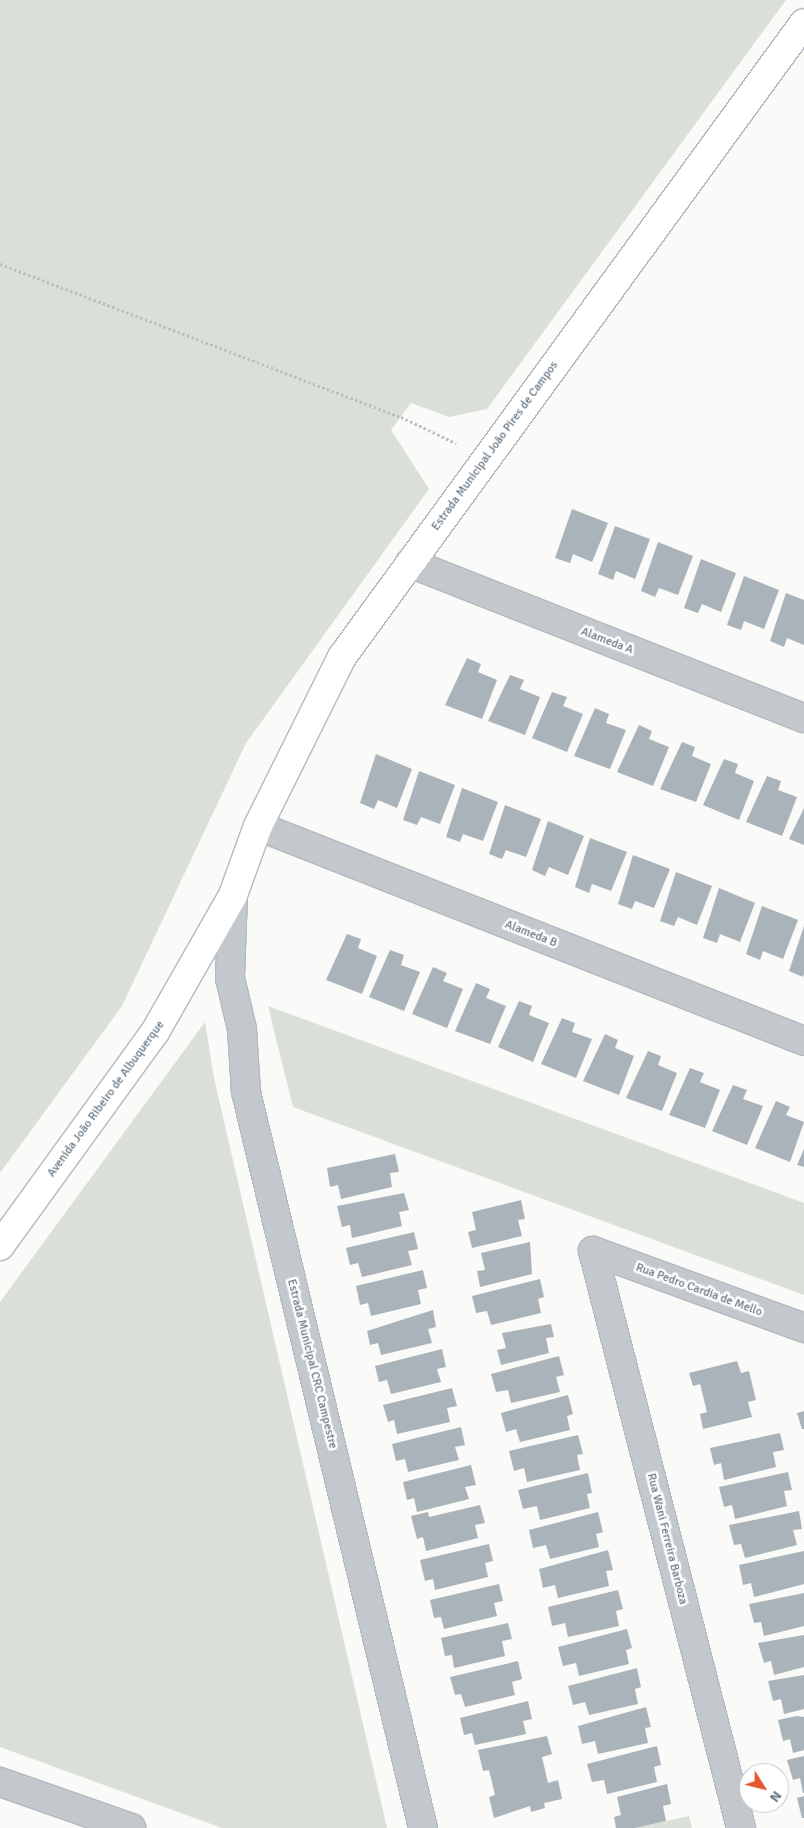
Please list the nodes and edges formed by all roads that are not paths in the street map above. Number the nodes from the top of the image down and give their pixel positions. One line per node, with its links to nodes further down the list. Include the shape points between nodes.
1 (804, 23): 2 (street, Estrada Municipal João Pires de Campos)
2 (410, 563): 3 (street, Alameda A); 4 (street, Estrada Municipal João Pires de Campos, via 342,657)
3 (804, 718)
4 (258, 826): 5 (street, Estrada Municipal João Pires de Campos); 6 (street, Alameda B)
5 (233, 895): 7 (street, Avenida João Ribeiro de Albuquerque, via 156,1032); 12 (street, Estrada Municipal CRC Campestre, via 230,978 242,1029 246,1092)
6 (804, 1041)
7 (0, 1246)
8 (594, 1251): 9 (street, Rua Pedro Cardia de Mello); 13 (street, Rua Wani Ferreira Barboza)
9 (804, 1328)
10 (0, 1782): 11 (street)
11 (131, 1828)
12 (423, 1828)
13 (741, 1828)

